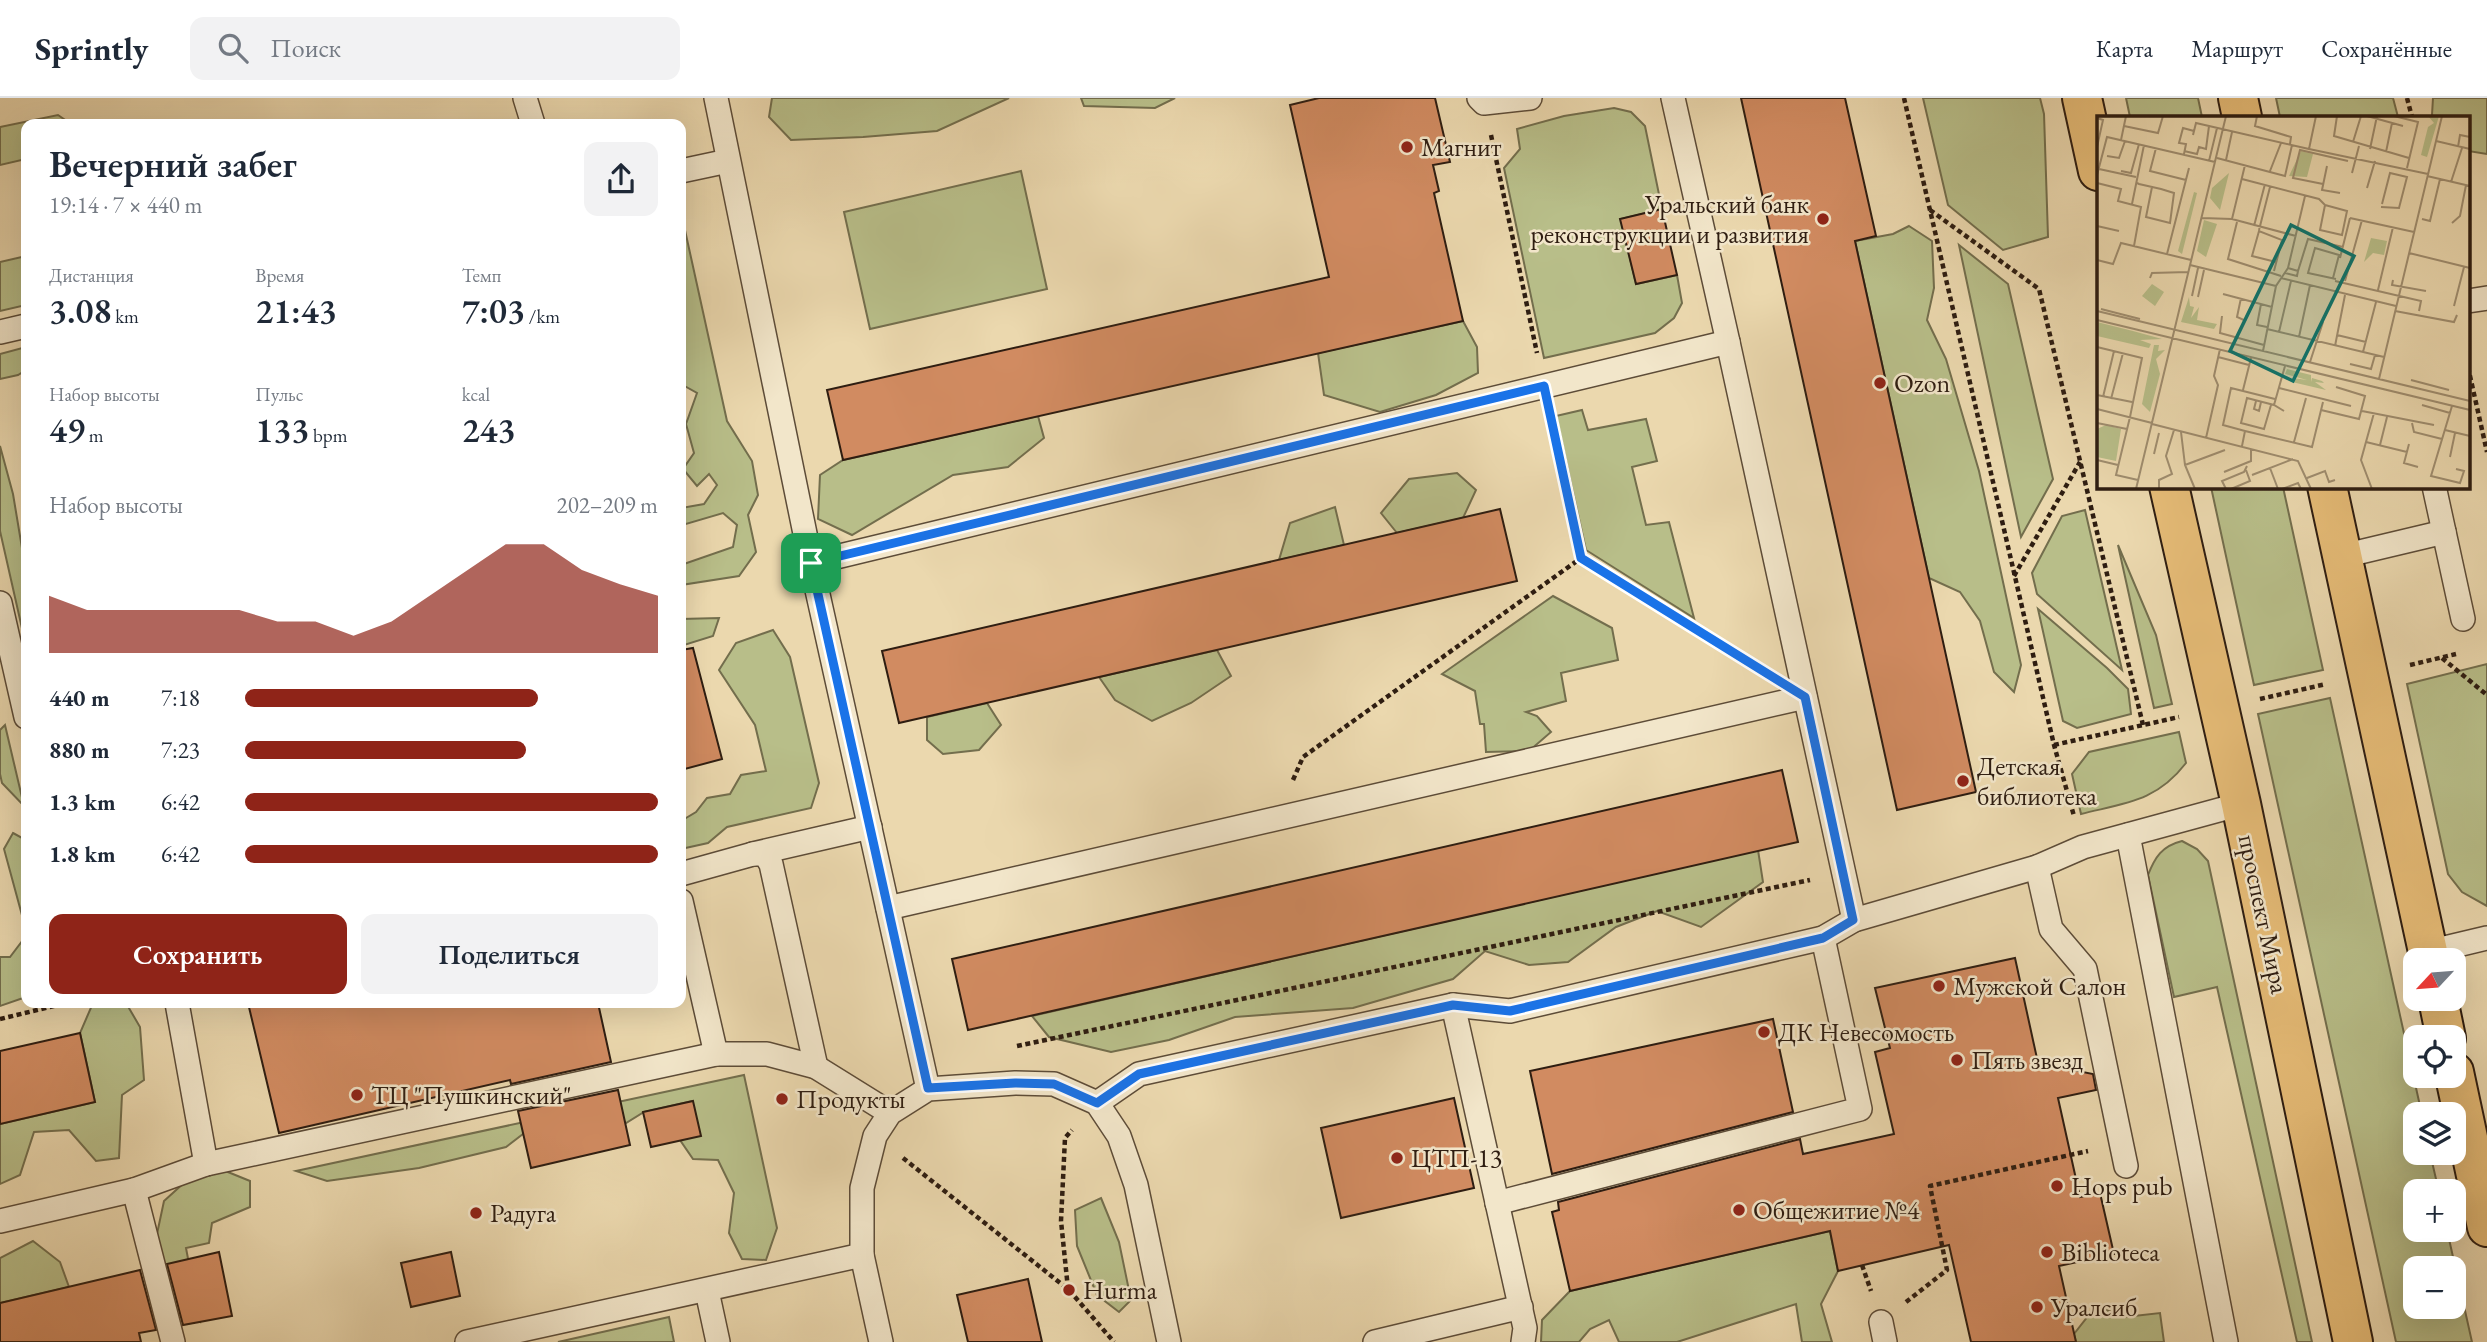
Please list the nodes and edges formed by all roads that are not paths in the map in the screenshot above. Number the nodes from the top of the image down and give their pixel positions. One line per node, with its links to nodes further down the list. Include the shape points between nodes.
1 (526, 98): 9 (lane)
2 (716, 98): 10 (lane)
3 (1530, 98): 7 (lane)
4 (1673, 98): 15 (lane)
5 (2082, 98): 11 (main road)
6 (2238, 98): 8 (main road)
7 (1482, 101)
8 (2242, 116)
9 (532, 119)
10 (728, 161): 12 (lane); 21 (lane)
11 (2097, 166)
12 (686, 170)
13 (21, 327): 14 (lane)
14 (0, 332)
15 (1728, 342): 21 (lane); 25 (lane)
16 (2169, 488): 26 (main road, проспект Мира)
17 (2327, 488): 20 (main road)
18 (2434, 488): 19 (lane)
19 (2444, 532): 20 (lane); 23 (lane)
20 (2343, 556): 37 (main road)
21 (811, 563): 27 (lane)
22 (0, 603): 24 (lane)
23 (2463, 619)
24 (21, 695)
25 (1805, 697): 32 (lane); 33 (lane)
26 (2241, 804): 28 (lane); 64 (main road, проспект Мира)
27 (870, 827): 29 (lane); 32 (lane)
28 (2128, 835): 30 (lane, via 2083,847); 63 (lane)
29 (754, 853): 31 (lane); 42 (lane, via 765,855 771,864)
30 (2037, 867): 33 (lane); 47 (lane, via 2051,929 2085,969)
31 (686, 873)
32 (888, 908): 43 (lane)
33 (1853, 920): 35 (lane)
34 (686, 923): 41 (lane)
35 (1823, 938): 39 (lane, via 1510,1011); 50 (lane, via 1860,1109)
36 (2487, 939): 38 (lane)
37 (2427, 948)
38 (2458, 948)
39 (1453, 1005): 45 (lane, via 1139,1074); 50 (lane)
40 (178, 1008): 48 (lane)
41 (716, 1054): 42 (lane, via 767,1054); 48 (lane)
42 (816, 1067): 46 (lane)
43 (928, 1088): 45 (lane, via 1054,1084); 46 (lane)
44 (2457, 1088): 52 (main road)
45 (1097, 1103): 60 (lane, via 1119,1136 1136,1185)
46 (890, 1112): 53 (lane, via 875,1136 862,1188)
47 (2124, 1155)
48 (206, 1164): 49 (lane)
49 (134, 1190): 51 (lane); 56 (lane)
50 (1497, 1203): 55 (lane)
51 (0, 1221)
52 (2487, 1227)
53 (862, 1255): 54 (lane); 59 (lane)
54 (707, 1291): 57 (lane); 58 (lane)
55 (1521, 1307): 61 (lane); 62 (lane)
56 (173, 1342)
57 (467, 1342)
58 (718, 1342)
59 (881, 1342)
60 (1169, 1342)
61 (1375, 1342)
62 (1523, 1342)
63 (2226, 1342)
64 (2353, 1342)

